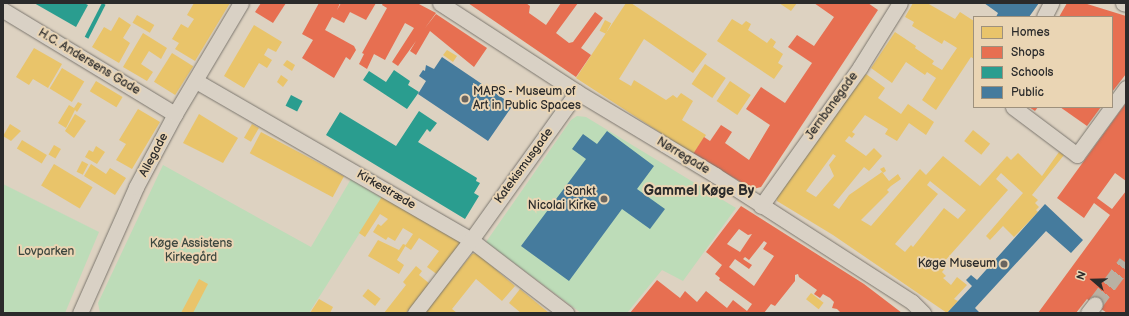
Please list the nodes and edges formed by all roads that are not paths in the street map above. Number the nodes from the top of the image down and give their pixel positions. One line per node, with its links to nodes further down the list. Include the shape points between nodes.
1 (241, 3): 9 (street, Allegade)
2 (440, 3): 11 (street, Nørregade)
3 (1051, 3): 8 (street)
4 (1123, 3): 6 (street)
5 (897, 4): 16 (street, Jernbanegade, via 860,67)
6 (1126, 4)
7 (3, 10): 15 (street, H.C. Andersens Gade)
8 (1044, 16)
9 (196, 81): 15 (street, Allegade); 17 (street, Kirkestræde)
10 (1126, 88): 12 (street)
11 (577, 92): 16 (street, Nørregade); 17 (street, Katekismusgade)
12 (1113, 106)
13 (1014, 108): 14 (street, via 1077,155)
14 (1111, 108)
15 (175, 114): 18 (street, Allegade, via 136,187)
16 (761, 206): 21 (street, Nørregade, via 912,302)
17 (471, 240): 19 (street, Katekismusgade); 20 (street, Kirkestræde)
18 (80, 313)
19 (414, 313)
20 (566, 313)
21 (923, 313)

